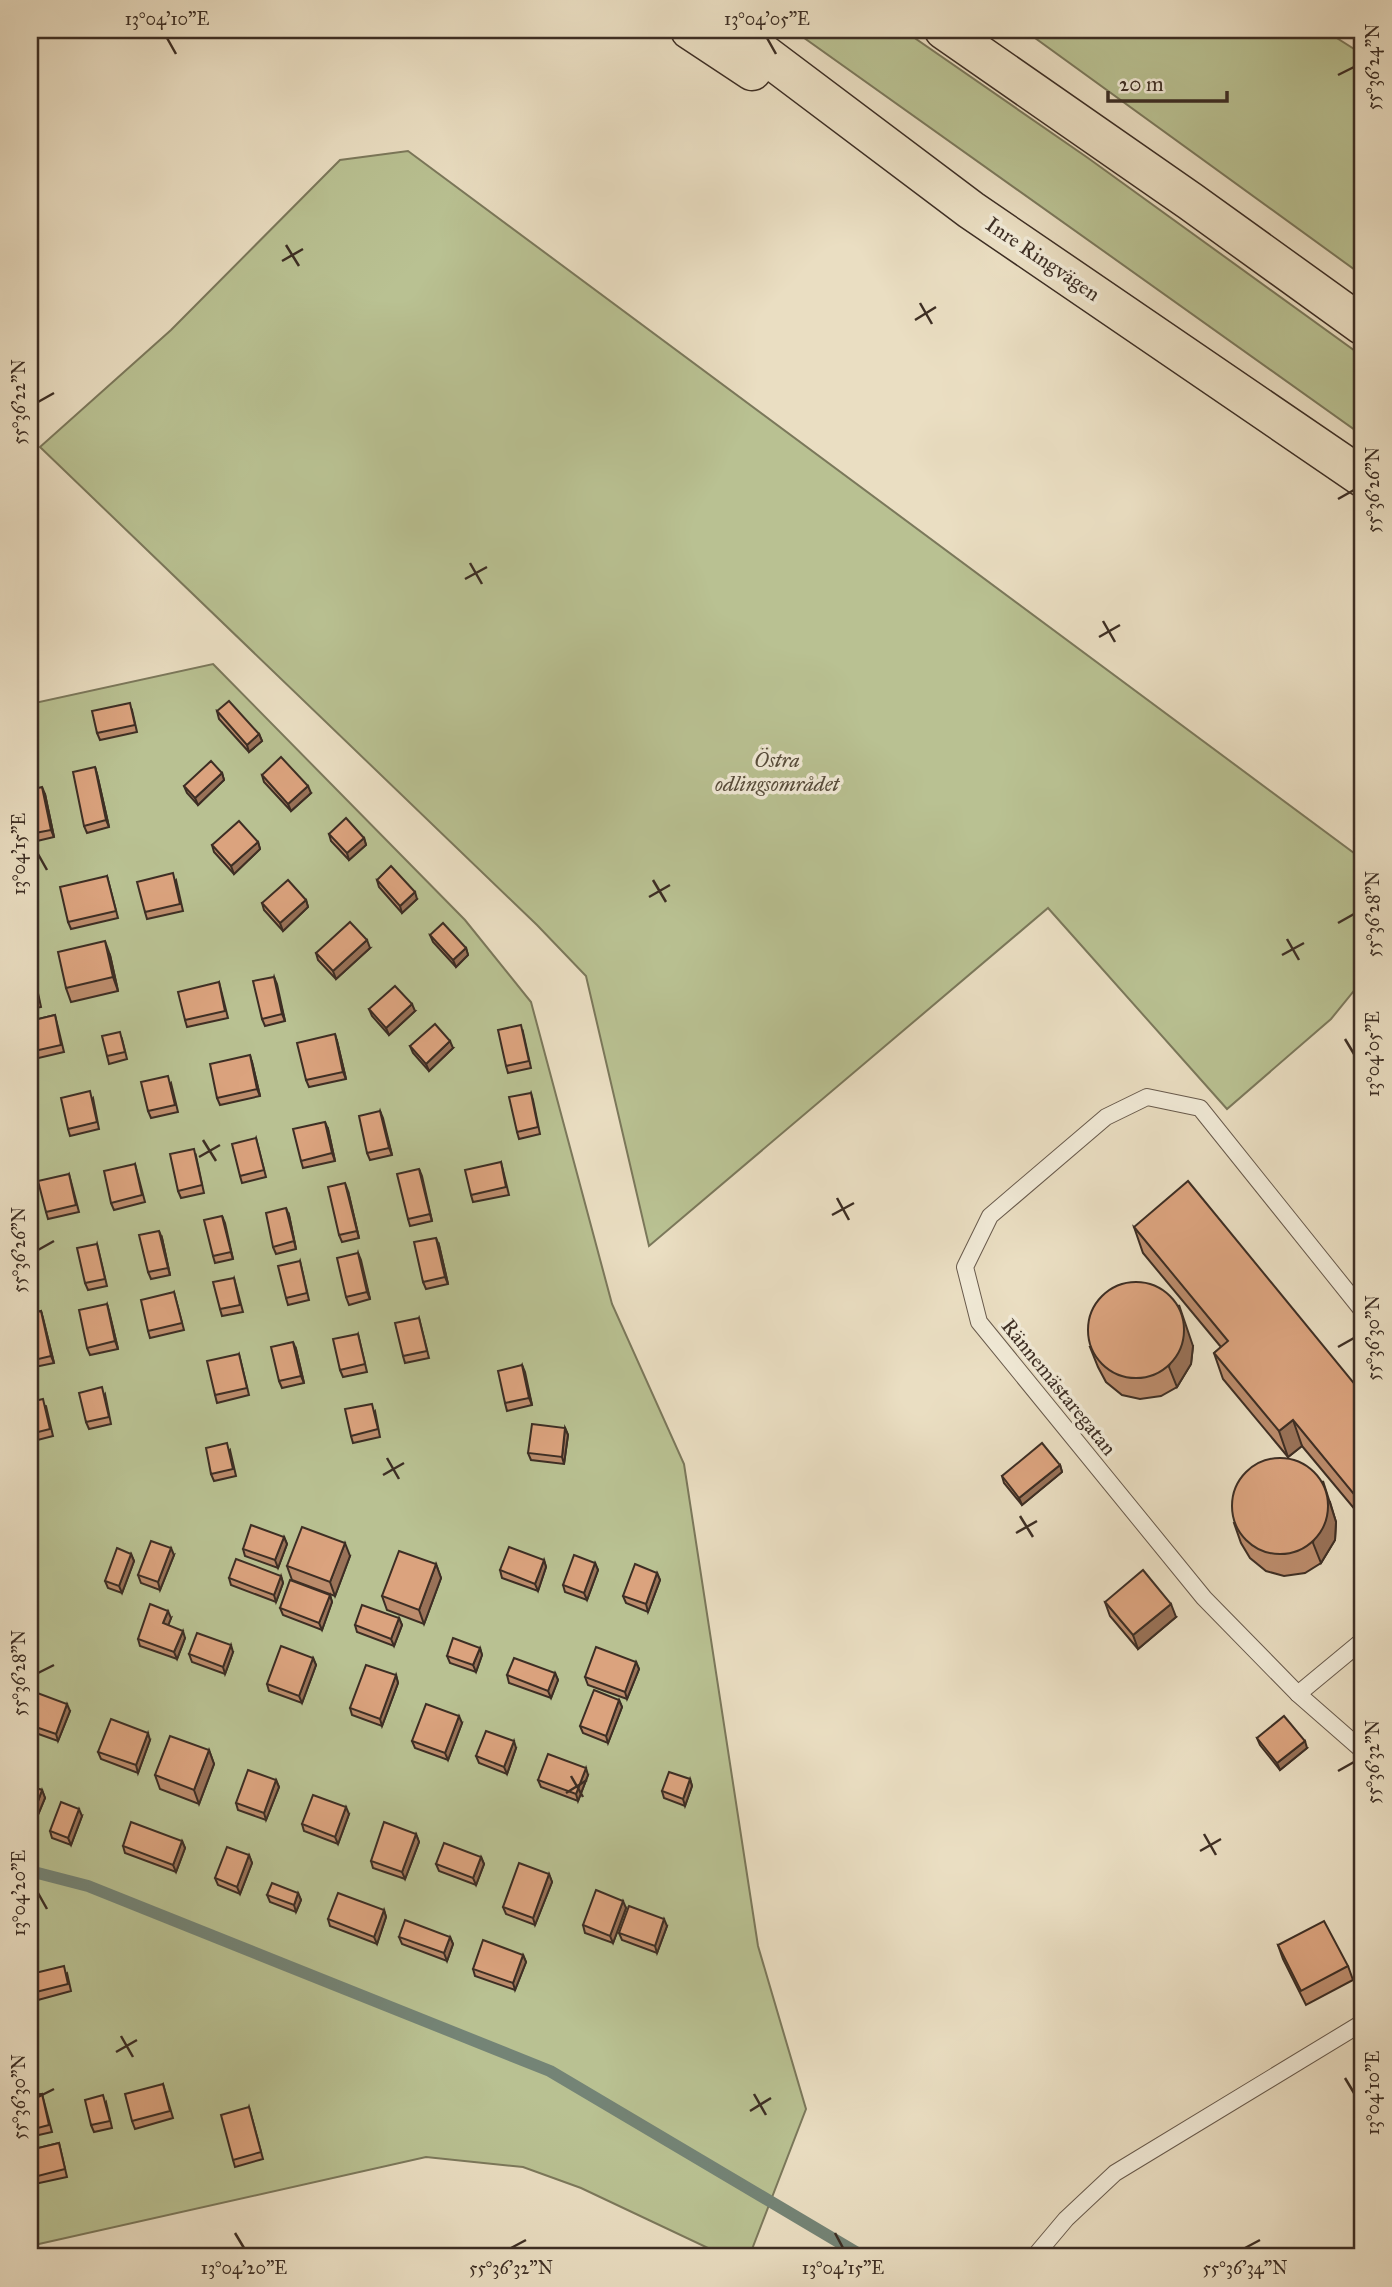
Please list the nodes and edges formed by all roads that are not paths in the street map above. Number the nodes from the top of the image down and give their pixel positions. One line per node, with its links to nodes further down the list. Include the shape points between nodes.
1 (690, 30): 6 (highway)
2 (732, 30): 6 (highway, Inre Ringvägen)
3 (944, 30): 5 (highway)
4 (987, 30): 5 (highway)
5 (1190, 201): 7 (highway)
6 (971, 210): 8 (highway, Inre Ringvägen)
7 (1362, 325)
8 (1362, 477)
9 (1362, 1310): 11 (lane, Rännemästaregatan, via 1200,1108 1147,1097 1107,1117 990,1216 965,1267 979,1322 1204,1598)
10 (1362, 1641): 11 (lane)
11 (1298, 1694): 12 (lane, Rännemästaregatan)
12 (1362, 1750)
13 (1362, 2023): 14 (lane, via 1115,2173 1066,2218)
14 (1034, 2257)

